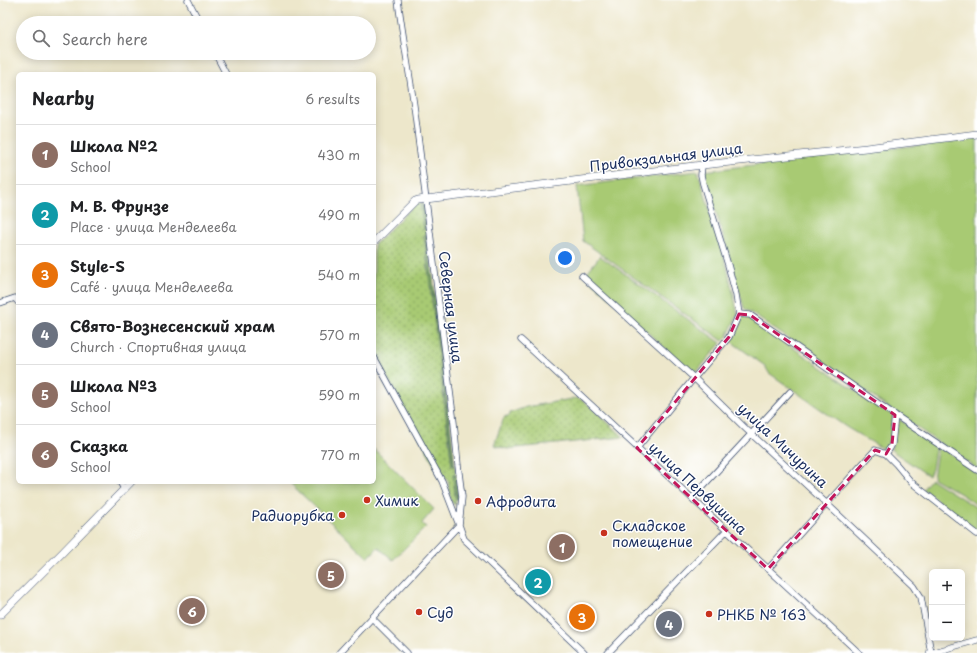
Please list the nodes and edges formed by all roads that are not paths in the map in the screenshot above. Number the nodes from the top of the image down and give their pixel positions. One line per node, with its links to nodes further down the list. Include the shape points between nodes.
1 (188, 0): 3 (street)
2 (398, 0): 8 (street, Северная улица)
3 (196, 16)
4 (219, 60): 5 (street)
5 (225, 72)
6 (977, 134): 7 (main road, Привокзальная улица)
7 (702, 165): 8 (main road, Привокзальная улица); 13 (street, via 703,184 728,265)
8 (426, 199): 9 (main road, Привокзальная улица, via 415,201); 26 (street, Северная улица, via 462,497)
9 (376, 240)
10 (582, 276): 16 (street, улица Мичурина)
11 (16, 299): 12 (street)
12 (0, 303)
13 (739, 314): 16 (street, via 729,337); 18 (street, via 750,315)
14 (521, 340): 20 (street, улица Первушина)
15 (376, 361): 26 (street, via 442,481)
16 (694, 378): 19 (street, улица Мичурина); 20 (street)
17 (790, 392): 19 (street)
18 (895, 415): 21 (street, via 892,444); 22 (street)
19 (751, 434): 24 (street); 25 (street, улица Мичурина)
20 (637, 448): 24 (street, улица Первушина)
21 (886, 454): 25 (street, via 874,450); 28 (street, via 911,482)
22 (977, 470)
23 (122, 485): 30 (main road, via 68,547)
24 (692, 498): 27 (street, улица Первушина)
25 (827, 504): 29 (street); 38 (street, улица Мичурина, via 914,586 921,597)
26 (459, 524): 31 (street); 35 (street, via 464,539)
27 (726, 530): 29 (street, улица Первушина); 36 (street)
28 (977, 534)
29 (768, 569): 37 (street, улица Первушина)
30 (0, 615)
31 (372, 618): 33 (street); 34 (street)
32 (977, 640): 38 (street)
33 (339, 653)
34 (407, 653)
35 (584, 653)
36 (608, 653)
37 (859, 653)
38 (931, 653)

